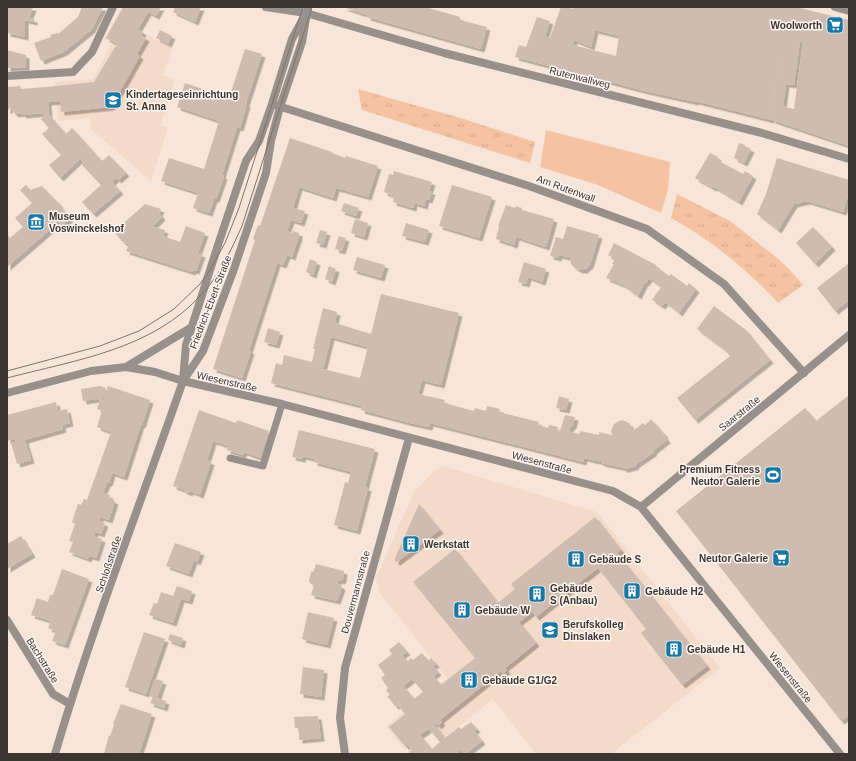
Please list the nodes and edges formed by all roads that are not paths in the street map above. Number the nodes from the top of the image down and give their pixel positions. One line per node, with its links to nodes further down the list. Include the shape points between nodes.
1 (113, 7): 4 (street, via 92,52 73,72)
2 (266, 7): 3 (street, Rutenwallweg)
3 (307, 10): 5 (street, Friedrich-Ebert-Straße, via 302,42); 6 (street, Rutenwallweg, via 444,53 762,133)
4 (7, 76)
5 (276, 106): 7 (street, Friedrich-Ebert-Straße, via 246,161); 10 (street, Am Rutenwall, via 529,186 647,229 724,284); 11 (street, Friedrich-Ebert-Straße, via 266,173 234,269 203,351)
6 (849, 160)
7 (192, 327): 9 (street, Wiesenstraße); 11 (street, Friedrich-Ebert-Straße, via 186,345)
8 (849, 335): 10 (street, Saarstraße)
9 (126, 368): 11 (street, Wiesenstraße, via 155,372); 12 (street, Wiesenstraße, via 91,371)
10 (804, 373): 16 (street, Saarstraße)
11 (183, 381): 13 (street, Wiesenstraße); 18 (street, Schloßstraße)
12 (7, 392)
13 (282, 404): 14 (street, Wiesenstraße); 15 (lane, via 263,466)
14 (409, 438): 16 (street, Wiesenstraße, via 613,491); 20 (street, Douvermannstraße, via 345,668 340,718)
15 (230, 458)
16 (641, 507): 21 (street, Wiesenstraße)
17 (7, 620): 18 (street, Bachstraße, via 53,694)
18 (70, 704): 19 (street, Schloßstraße)
19 (55, 754)
20 (345, 754)
21 (840, 754)

